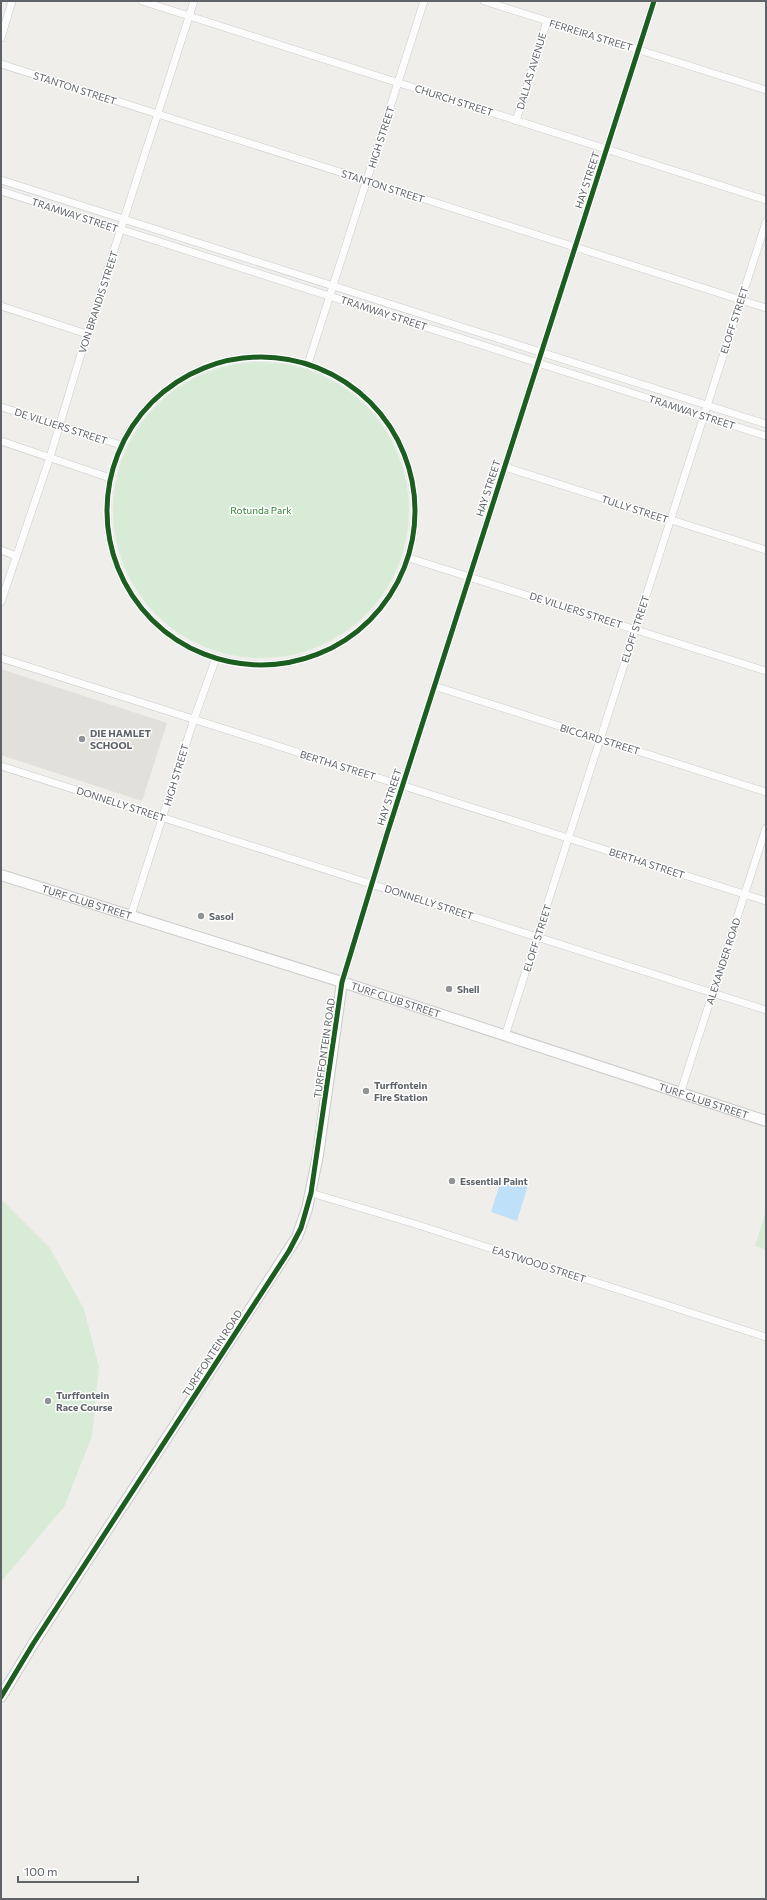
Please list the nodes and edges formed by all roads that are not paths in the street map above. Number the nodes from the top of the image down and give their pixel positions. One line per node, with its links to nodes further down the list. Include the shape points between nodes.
1 (12, 1): 9 (street)
2 (142, 1): 7 (street, CHURCH STREET)
3 (194, 1): 7 (street, VON BRANDIS STREET)
4 (424, 1): 12 (street, HIGH STREET)
5 (484, 1): 8 (street, FERREIRA STREET)
6 (654, 1): 10 (street, HAY STREET)
7 (190, 16): 12 (street, CHURCH STREET); 14 (street, VON BRANDIS STREET)
8 (547, 21): 10 (street, FERREIRA STREET); 15 (street, DALLAS AVENUE)
9 (1, 38)
10 (638, 50): 13 (street, FERREIRA STREET); 16 (street, HAY STREET)
11 (1, 64): 14 (street, STANTON STREET)
12 (398, 82): 15 (street, CHURCH STREET); 18 (street, HIGH STREET)
13 (766, 90)
14 (157, 115): 18 (street, STANTON STREET); 23 (street, VON BRANDIS STREET)
15 (516, 120): 16 (street, CHURCH STREET)
16 (607, 149): 21 (street, CHURCH STREET); 26 (street, HAY STREET)
17 (1, 180): 20 (street, TRAMWAY STREET)
18 (367, 181): 26 (street, STANTON STREET); 31 (street, HIGH STREET)
19 (1, 191): 22 (street, TRAMWAY STREET)
20 (40, 192): 22 (street); 23 (street, TRAMWAY STREET)
21 (766, 200)
22 (37, 203): 25 (street, TRAMWAY STREET)
23 (125, 218): 25 (street, VON BRANDIS STREET); 27 (street, TRAMWAY STREET)
24 (766, 222): 33 (street, ELOFF STREET)
25 (121, 230): 28 (street, TRAMWAY STREET); 38 (street, VON BRANDIS STREET)
26 (574, 247): 33 (street, STANTON STREET); 39 (street, HAY STREET)
27 (230, 252): 28 (street); 29 (street, TRAMWAY STREET)
28 (226, 263): 30 (street, TRAMWAY STREET)
29 (269, 265): 30 (street); 31 (street, TRAMWAY STREET)
30 (266, 276): 32 (street, TRAMWAY STREET)
31 (334, 286): 32 (street, HIGH STREET); 36 (street, TRAMWAY STREET)
32 (330, 296): 37 (street, TRAMWAY STREET); 41 (street, HIGH STREET)
33 (740, 300): 35 (street, STANTON STREET); 44 (street, ELOFF STREET)
34 (1, 306): 38 (street)
35 (766, 308)
36 (432, 317): 37 (street); 39 (street, TRAMWAY STREET)
37 (428, 328): 40 (street, TRAMWAY STREET)
38 (87, 334): 48 (street, VON BRANDIS STREET)
39 (542, 352): 40 (street, HAY STREET); 42 (street, TRAMWAY STREET)
40 (538, 363): 43 (street, TRAMWAY STREET); 53 (street, HAY STREET)
41 (308, 364): 51 (street, via 284,358 260,357 229,360 199,370 158,395 137,418); 59 (street, via 339,378 367,398 399,440 411,472 416,506)
42 (622, 378): 43 (street); 44 (street, TRAMWAY STREET)
43 (619, 389): 46 (street, TRAMWAY STREET)
44 (707, 405): 46 (street, ELOFF STREET); 47 (street, TRAMWAY STREET)
45 (1, 407): 48 (street, DE VILLIERS STREET)
46 (704, 416): 49 (street, TRAMWAY STREET); 55 (street, ELOFF STREET)
47 (766, 424)
48 (60, 425): 51 (street, DE VILLIERS STREET); 52 (street, VON BRANDIS STREET)
49 (766, 436)
50 (1, 441): 52 (street)
51 (121, 445): 54 (street)
52 (50, 457): 54 (street); 58 (street, VON BRANDIS STREET)
53 (505, 467): 55 (street, TULLY STREET); 60 (street, HAY STREET)
54 (110, 478): 64 (street, via 107,503 108,535 119,572 128,589 138,604 165,632 187,646)
55 (672, 520): 57 (street, TULLY STREET); 62 (street, ELOFF STREET)
56 (1, 550): 58 (street)
57 (766, 550)
58 (16, 556): 61 (street, VON BRANDIS STREET)
59 (409, 558): 60 (street, DE VILLIERS STREET); 64 (street, via 393,592 378,612 360,630 333,647 304,659 279,664 241,664)
60 (469, 576): 62 (street, DE VILLIERS STREET); 66 (street, HAY STREET)
61 (1, 602)
62 (635, 629): 65 (street, DE VILLIERS STREET); 68 (street, ELOFF STREET)
63 (1, 658): 67 (street, BERTHA STREET)
64 (216, 658): 67 (street, HIGH STREET)
65 (766, 671)
66 (434, 686): 68 (street, BICCARD STREET); 70 (street, HAY STREET)
67 (194, 719): 70 (street, BERTHA STREET); 72 (street, HIGH STREET)
68 (600, 739): 71 (street, BICCARD STREET); 74 (street, ELOFF STREET)
69 (1, 766): 72 (street, DONNELLY STREET)
70 (402, 785): 74 (street, BERTHA STREET); 76 (street, HAY STREET)
71 (766, 792)
72 (163, 818): 76 (street, DONNELLY STREET); 79 (street, HIGH STREET)
73 (766, 828): 77 (street, ALEXANDER ROAD)
74 (569, 838): 77 (street, BERTHA STREET); 80 (street, ELOFF STREET)
75 (1, 875): 79 (main road, TURF CLUB STREET)
76 (372, 884): 80 (street, DONNELLY STREET); 81 (street, HAY STREET)
77 (744, 894): 78 (street, BERTHA STREET); 82 (street, ALEXANDER ROAD)
78 (766, 901)
79 (131, 915): 81 (main road, TURF CLUB STREET)
80 (537, 937): 82 (street, DONNELLY STREET); 84 (street, ELOFF STREET)
81 (342, 982): 84 (main road, TURF CLUB STREET); 87 (main road, TURFFONTEIN ROAD)
82 (714, 993): 83 (street, DONNELLY STREET); 85 (street, ALEXANDER ROAD)
83 (766, 1010)
84 (505, 1036): 85 (main road, TURF CLUB STREET)
85 (680, 1094): 86 (main road, TURF CLUB STREET)
86 (766, 1121)
87 (311, 1193): 88 (street, EASTWOOD STREET); 89 (main road, TURFFONTEIN ROAD, via 301,1228 289,1251)
88 (766, 1336)
89 (1, 1697)

